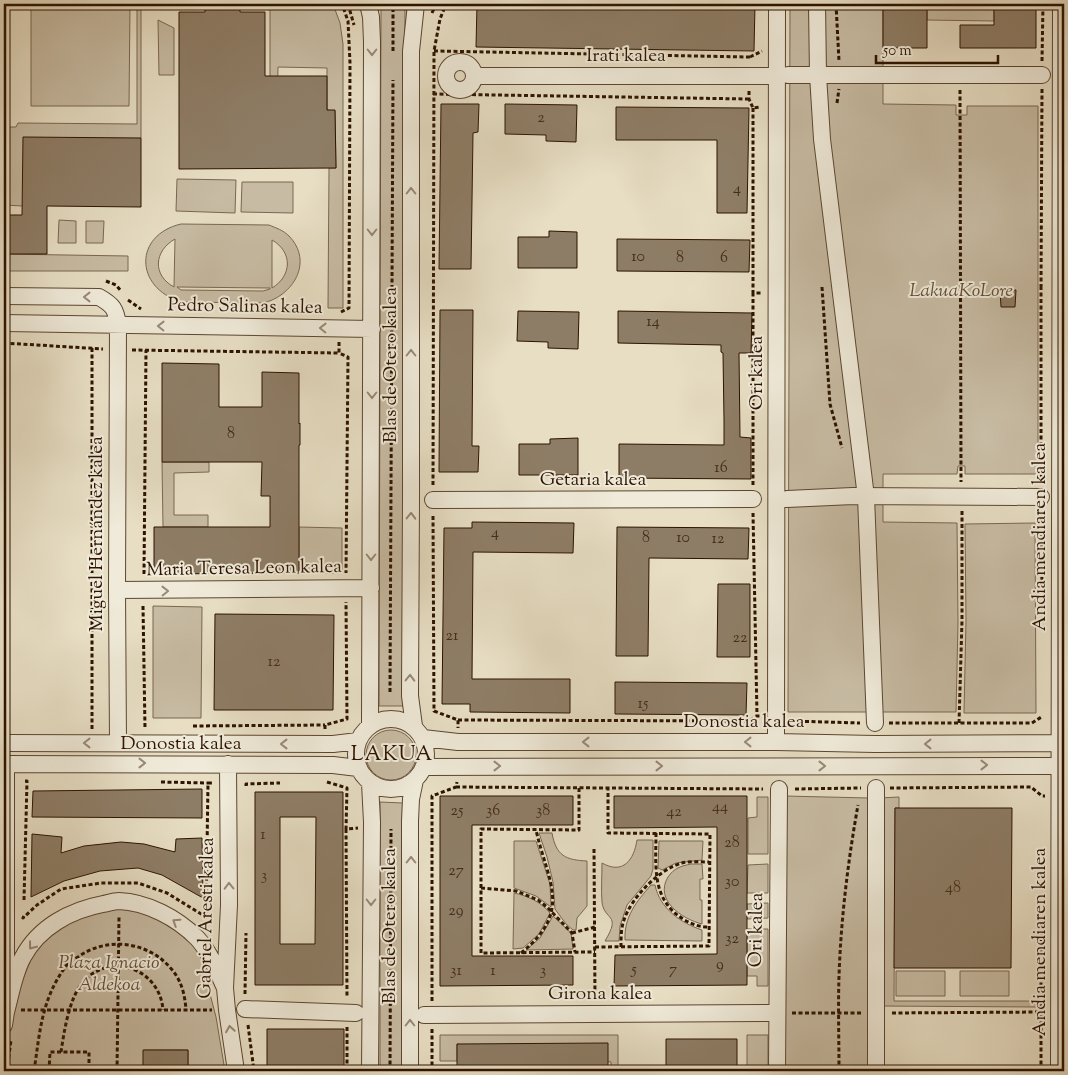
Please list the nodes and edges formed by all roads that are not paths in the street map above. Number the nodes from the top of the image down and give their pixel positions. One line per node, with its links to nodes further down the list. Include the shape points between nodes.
1 (368, 4): 13 (street, Blas de Otero kalea, one-way to 13, via 372,42)
2 (416, 4): 23 (street, Blas de Otero kalea, one-way to 2, via 410,706 411,51)
3 (777, 4): 9 (street, Ori kalea)
4 (817, 4): 7 (street)
5 (1061, 4): 26 (street, Andia mendiaren kalea)
6 (1042, 74): 7 (street, Irati kalea)
7 (818, 75): 9 (street, Irati kalea); 14 (street, via 822,139)
8 (475, 76): 9 (street, Irati kalea)
9 (782, 76): 25 (street, Ori kalea, via 777,292)
10 (4, 296): 12 (street, one-way to 10, via 116,312 99,297)
11 (4, 323): 12 (street, Pedro Salinas kalea)
12 (118, 325): 13 (street, Pedro Salinas kalea, one-way to 12); 20 (street, Miguel Hernández kalea)
13 (372, 329): 19 (street, Blas de Otero kalea, one-way to 19)
14 (866, 497): 15 (street); 17 (street); 21 (street)
15 (1041, 497)
16 (753, 499): 18 (street, Getaria kalea)
17 (787, 499)
18 (432, 500)
19 (371, 588): 20 (street, Maria Teresa Leon kalea, one-way to 19); 22 (street, Blas de Otero kalea)
20 (117, 590): 28 (street, Miguel Hernández kalea)
21 (868, 723)
22 (370, 725): 23 (street, via 392,718 404,720); 24 (street)
23 (418, 732): 25 (street, Donostia kalea, one-way to 23, via 458,742); 32 (street, via 426,748)
24 (358, 741): 28 (street, Donostia kalea, one-way to 28, via 333,744); 33 (street, via 355,754)
25 (776, 742): 26 (street, Donostia kalea, one-way to 25)
26 (1062, 742): 31 (street, Andia mendiaren kalea)
27 (4, 743): 28 (street, Donostia kalea, one-way to 27)
28 (118, 743)
29 (5, 764): 30 (street, Donostia kalea, one-way to 30); 43 (street)
30 (228, 764): 33 (street, Donostia kalea); 38 (street, Gabriel Aresti kalea, one-way to 30, via 229,905)
31 (1062, 766): 32 (street, one-way to 31); 49 (street, Andia mendiaren kalea)
32 (424, 767): 34 (street)
33 (358, 768): 35 (street)
34 (415, 780): 35 (street, via 407,786 388,790); 42 (street, Blas de Otero kalea, one-way to 34, via 410,821)
35 (370, 783): 45 (street, Blas de Otero kalea, one-way to 45)
36 (779, 789): 41 (street, Ori kalea)
37 (867, 790): 48 (street)
38 (225, 988): 43 (street, one-way to 43, via 205,948 187,930 144,906 118,901 68,915 42,932 23,957); 44 (street, Gabriel Aresti kalea, one-way to 38)
39 (245, 1009): 40 (street)
40 (351, 1012)
41 (776, 1013): 42 (street, Girona kalea); 47 (street, Ori kalea)
42 (422, 1015): 46 (street, Blas de Otero kalea, one-way to 42)
43 (4, 1016)
44 (236, 1071)
45 (370, 1071)
46 (410, 1071)
47 (777, 1071)
48 (876, 1071)
49 (1059, 1071)

